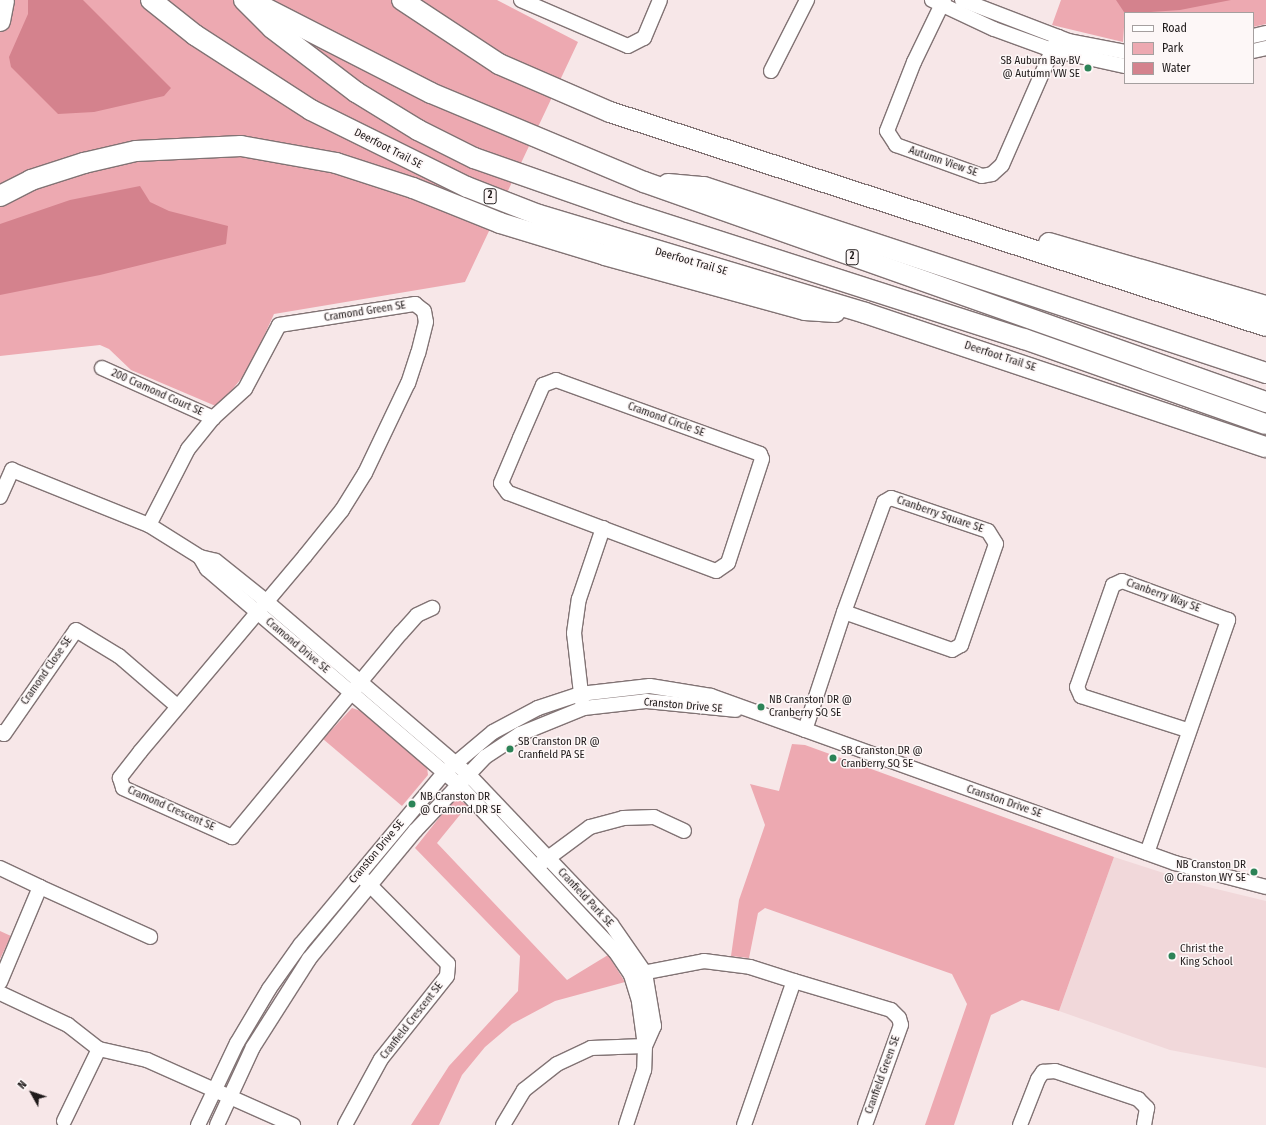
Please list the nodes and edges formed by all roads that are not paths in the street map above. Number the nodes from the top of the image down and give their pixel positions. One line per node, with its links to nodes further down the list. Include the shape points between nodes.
1 (4, 0): 11 (highway)
2 (151, 0): 25 (highway, Deerfoot Trail SE / 2, via 195,35 311,110 467,187 630,244)
3 (244, 0): 31 (highway, via 314,61 418,130 520,177 861,285)
4 (250, 0): 21 (highway, 2, via 431,93)
5 (402, 0): 23 (highway, via 499,64 562,94 710,148)
6 (521, 0): 7 (street, via 628,46 644,38)
7 (660, 0)
8 (806, 0): 20 (street)
9 (962, 0): 14 (street)
10 (939, 2): 16 (street); 16 (street, Autumn View SE, via 887,125 889,138 900,147 982,176 995,172 1002,165)
11 (0, 21)
12 (1266, 33): 13 (street)
13 (1254, 36)
14 (1058, 37): 16 (street, Autumn View SE); 18 (street)
15 (1266, 48): 17 (street)
16 (1052, 50): 19 (street)
17 (1254, 51)
18 (1124, 52)
19 (1124, 66)
20 (771, 71)
21 (644, 182): 28 (highway, via 704,187); 29 (highway, 2)
22 (0, 196): 25 (highway, via 31,180 84,162 182,146 241,146 336,163 412,188 500,223 805,310)
23 (877, 200): 24 (highway, via 893,200); 26 (highway)
24 (1266, 306)
25 (865, 313): 32 (highway, Deerfoot Trail SE / 2)
26 (1266, 326)
27 (102, 368): 30 (street, 200 Cramond Court SE)
28 (1266, 373)
29 (1266, 402)
30 (213, 418): 34 (street, Cramond Green SE, via 188,449); 37 (street, Cramond Green SE, via 245,389 279,326 415,304 424,311 426,322 408,383 365,473 342,510)
31 (1266, 424)
32 (1266, 447)
33 (0, 497): 34 (street, via 12,470)
34 (149, 525): 36 (street)
35 (603, 528): 35 (street, Cramond Circle SE, via 716,571 728,563 762,459 760,454 556,380 543,384 502,483 508,493); 43 (street, via 579,599 574,633)
36 (200, 557): 37 (street, via 216,561); 39 (street, via 206,569)
37 (266, 601): 39 (street, Cramond Drive SE); 41 (street, Cramond Drive SE)
38 (432, 608): 41 (street, via 418,615)
39 (257, 612): 42 (street, Cramond Drive SE); 44 (street, Cramond Crescent SE)
40 (844, 612): 40 (street, Cranberry Square SE, via 952,650 961,645 996,544 988,531 891,498 884,502); 47 (street, Cranberry Square SE)
41 (360, 682): 42 (street); 50 (street, Cramond Drive SE)
42 (351, 692): 44 (street, Cramond Crescent SE, via 232,837 123,788 120,778); 51 (street, Cramond Drive SE)
43 (580, 694): 45 (street); 46 (street, Cranston Drive SE, via 650,686 711,696); 50 (street, Cranston Drive SE, via 538,708 493,732)
44 (177, 706): 49 (street, Cramond Close SE, via 119,656 76,630 4,734)
45 (584, 708): 46 (street, Cranston Drive SE, via 646,701); 52 (street, Cranston Drive SE, via 520,734)
46 (744, 710): 47 (street, Cranston Drive SE)
47 (804, 730): 55 (street, Cranston Drive SE)
48 (1187, 730): 48 (street, Cranberry Way SE, via 1081,696 1077,687 1113,585 1122,581 1228,620); 55 (street, Cranberry Way SE)
49 (0, 732)
50 (454, 762): 51 (street, Cranston Drive SE); 52 (street, Cramond Drive SE)
51 (444, 772): 53 (street, Cramond Drive SE); 58 (street, Cranston Drive SE)
52 (467, 773): 53 (street, Cranston Drive SE); 56 (street, Cranfield Park SE)
53 (456, 784): 56 (street, Cranfield Park SE); 59 (street, Cranston Drive SE)
54 (684, 831): 56 (street, via 654,817 623,818 590,827)
55 (1147, 853): 61 (street, Cranston Drive SE, via 1232,880)
56 (542, 862): 63 (street, Cranfield Park SE, via 611,924); 64 (street, Cranfield Park SE, via 615,951)
57 (0, 868): 60 (street)
58 (358, 874): 59 (street, Cranfield Crescent SE); 70 (street, Cranston Drive SE, via 269,989)
59 (372, 885): 71 (street, Cranston Drive SE, via 309,959 282,997); 76 (street, Cranfield Crescent SE, via 448,964 447,976 381,1059)
60 (40, 887): 62 (street); 66 (street)
61 (1266, 887)
62 (150, 937)
63 (645, 973): 64 (street, Cranfield Green SE); 65 (street, Cranfield Green SE, via 704,961 750,967); 68 (street, Cranfield Park SE, via 654,1026)
64 (630, 975): 68 (street, Cranfield Park SE, via 640,1002)
65 (794, 981): 79 (street); 80 (street, Cranfield Green SE, via 891,1010 899,1018 901,1025)
66 (0, 982)
67 (0, 993): 69 (street, via 68,1025)
68 (645, 1046): 77 (street, via 591,1048 557,1064 524,1090); 78 (street, Cranfield Park SE, via 644,1070)
69 (99, 1049): 70 (street, via 147,1060); 72 (street)
70 (215, 1089): 71 (street); 73 (street, Cranston Drive SE)
71 (231, 1095): 74 (street, Cranston Drive SE); 75 (street)
72 (64, 1121)
73 (198, 1125)
74 (217, 1125)
75 (293, 1125)
76 (345, 1125)
77 (503, 1125)
78 (626, 1125)
79 (744, 1125)
80 (865, 1125)
81 (1020, 1125): 82 (street, via 1038,1079 1043,1072 1055,1071 1138,1099 1147,1108)
82 (1144, 1125)

